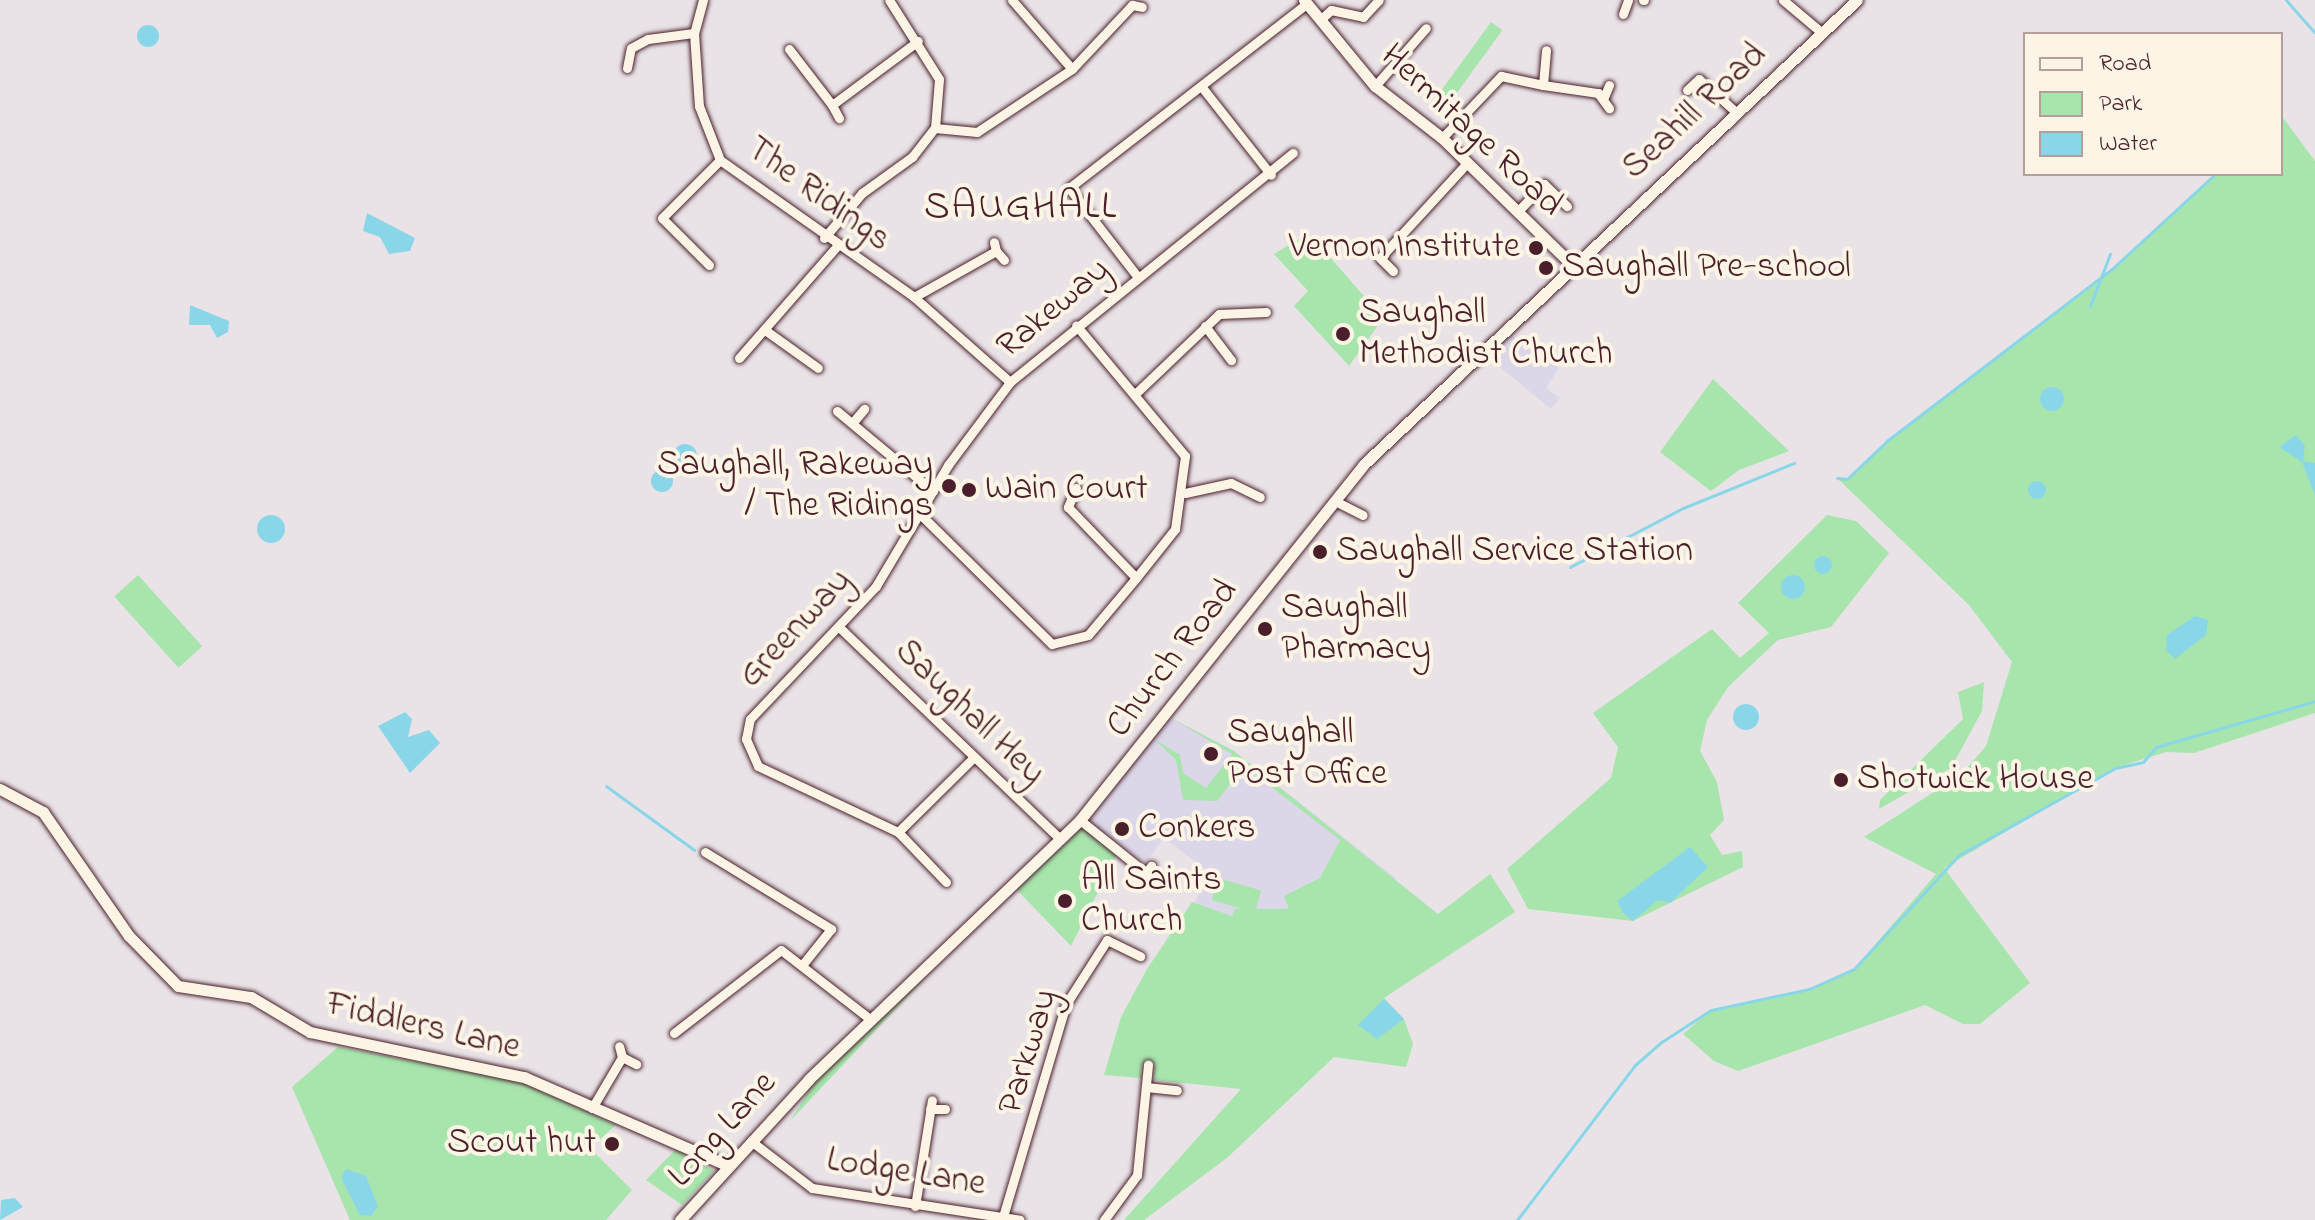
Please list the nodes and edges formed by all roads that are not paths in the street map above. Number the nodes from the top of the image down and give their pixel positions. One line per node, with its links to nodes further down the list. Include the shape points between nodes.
1 (703, 0): 12 (street, The Ridings)
2 (889, 0): 13 (street)
3 (1012, 0): 17 (street)
4 (1379, 0): 9 (street, via 1363,17 1331,10)
5 (1783, 0): 11 (street)
6 (1857, 0): 11 (street, Seahill Road)
7 (1305, 2): 9 (street, Hermitage Road); 20 (street)
8 (1134, 4): 17 (street)
9 (1320, 20): 21 (street, Hermitage Road)
10 (1426, 28): 21 (street)
11 (1821, 32): 26 (street, Seahill Road)
12 (694, 33): 16 (street, via 648,39); 31 (street, The Ridings, via 699,106)
13 (918, 41): 24 (street); 28 (street, via 939,79)
14 (789, 49): 24 (street)
15 (1546, 50): 18 (street)
16 (622, 60)
17 (1072, 69): 28 (street, via 977,132)
18 (1543, 85): 23 (street); 29 (street, via 1501,76)
19 (1609, 85): 23 (street)
20 (1201, 86): 33 (street); 42 (street, via 1069,188)
21 (1375, 86): 29 (street, Hermitage Road)
22 (1687, 90): 26 (street, via 1699,79)
23 (1604, 97): 25 (street)
24 (832, 105): 27 (street)
25 (1609, 108)
26 (1737, 113): 40 (street, Seahill Road)
27 (839, 118)
28 (935, 128): 36 (street, via 912,157 862,193)
29 (1442, 138): 32 (street, Hermitage Road)
30 (1293, 153): 33 (street, Rakeway)
31 (720, 160): 36 (street, The Ridings); 39 (street, via 662,218)
32 (1466, 164): 35 (street, Hermitage Road); 41 (street, via 1376,254)
33 (1271, 175): 42 (street, Rakeway)
34 (1567, 206): 35 (street, via 1544,184)
35 (1519, 210): 40 (street, Hermitage Road)
36 (824, 238): 37 (street, The Ridings)
37 (837, 246): 43 (street, The Ridings); 47 (street)
38 (1004, 260): 43 (street, via 995,246)
39 (703, 264)
40 (1571, 264): 60 (street, Church Road)
41 (1393, 271)
42 (1137, 276): 46 (street, Rakeway)
43 (914, 297): 51 (street, The Ridings)
44 (1266, 312): 45 (street, via 1219,314)
45 (1208, 324): 49 (street); 52 (street)
46 (1076, 325): 51 (street, Rakeway); 52 (street)
47 (765, 330): 48 (street); 50 (street)
48 (739, 358)
49 (1231, 360)
50 (818, 368)
51 (1010, 382): 57 (street, Rakeway)
52 (1135, 394): 58 (street, via 1181,447)
53 (864, 409): 55 (street)
54 (837, 411): 55 (street)
55 (854, 421): 57 (street)
56 (1076, 488): 61 (street)
57 (933, 491): 63 (street, Rakeway)
58 (1185, 493): 59 (street, via 1231,483); 66 (street, via 1175,529)
59 (1260, 497)
60 (1335, 501): 64 (street); 70 (street, Church Road)
61 (1068, 507): 62 (street); 66 (street)
62 (1058, 512)
63 (921, 515): 65 (street, Rakeway); 66 (street, via 1052,644 1088,635)
64 (1363, 515)
65 (916, 525): 67 (street, Greenway)
66 (1136, 578)
67 (839, 627): 68 (street, Saughall Hey); 71 (street, Greenway, via 750,719 750,754 758,766)
68 (974, 757): 71 (street); 72 (street, Saughall Hey)
69 (0, 789): 85 (street, Fiddlers Lane, via 43,812 129,936 178,986 251,997 310,1032 524,1077)
70 (1080, 820): 72 (street, Church Road); 74 (street)
71 (898, 832): 75 (street, Greenway)
72 (1060, 839): 78 (street, Church Road)
73 (705, 852): 77 (street, via 835,930)
74 (1145, 873)
75 (946, 882)
76 (1140, 956): 91 (street, Parkway, via 1107,940 1066,1004)
77 (803, 964): 78 (street); 79 (street, via 781,950 769,955)
78 (870, 1019): 82 (street, Church Road)
79 (674, 1033)
80 (636, 1064): 85 (street, via 620,1052)
81 (1148, 1065): 83 (street)
82 (809, 1079): 87 (street, Long Lane)
83 (1146, 1087): 84 (street); 94 (street, via 1137,1175)
84 (1177, 1090)
85 (592, 1108): 88 (street, Fiddlers Lane, via 679,1139)
86 (945, 1109): 89 (street, via 931,1104)
87 (751, 1141): 88 (street, Long Lane); 89 (street, Lodge Lane, via 812,1188)
88 (726, 1165): 92 (street, Long Lane)
89 (915, 1206): 90 (street, Lodge Lane)
90 (942, 1215): 91 (street, Lodge Lane)
91 (1003, 1219): 93 (street, Lodge Lane)
92 (680, 1220)
93 (1020, 1220)
94 (1104, 1220)

